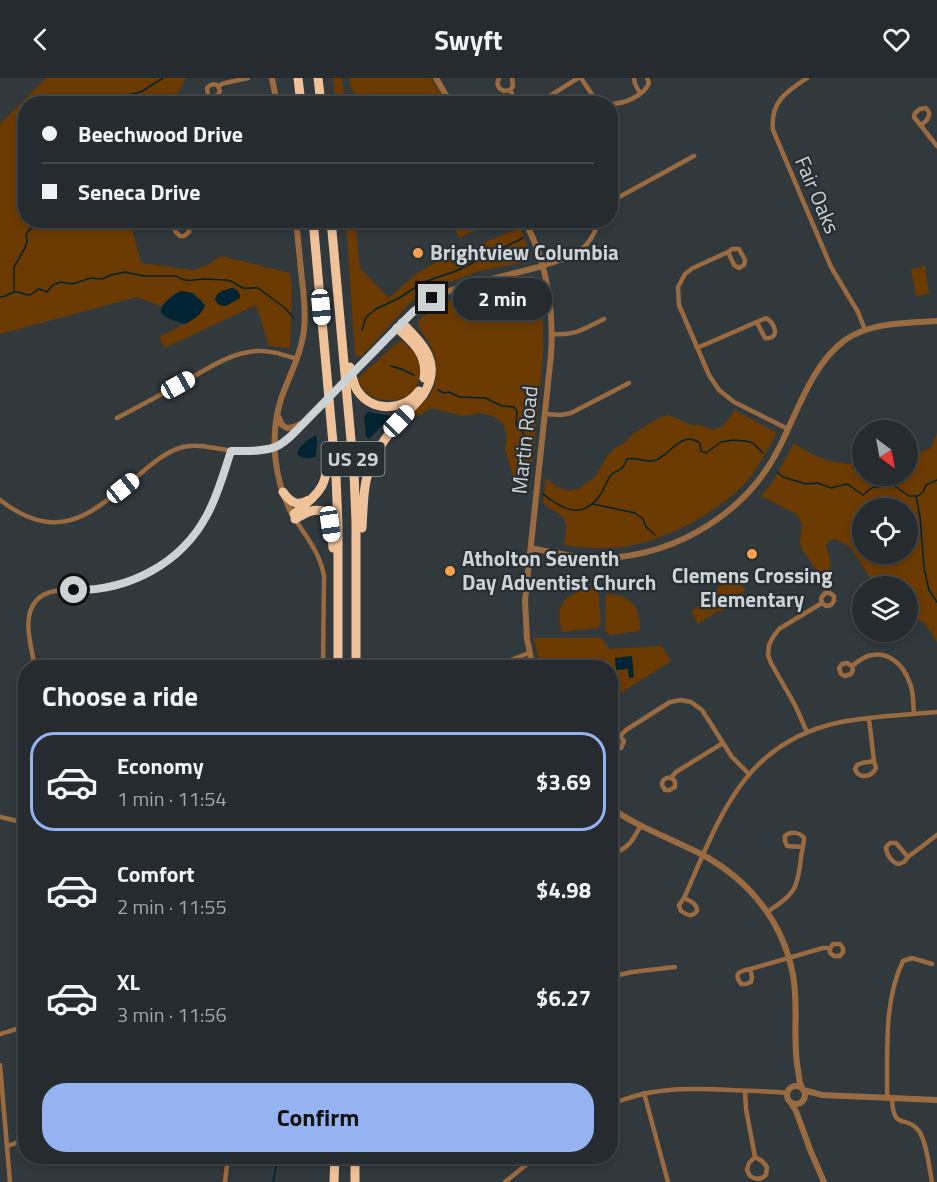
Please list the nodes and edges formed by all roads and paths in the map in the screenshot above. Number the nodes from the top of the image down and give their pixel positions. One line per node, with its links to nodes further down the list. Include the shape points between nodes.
1 (248, 78): 13 (street)
2 (272, 78): 16 (street)
3 (300, 78): 17 (highway)
4 (318, 78): 18 (highway)
5 (323, 78): 19 (highway)
6 (436, 78): 20 (street)
7 (499, 78): 14 (street, via 498,87)
8 (512, 78): 14 (street)
9 (579, 78): 22 (street); 23 (street)
10 (634, 78): 15 (street)
11 (647, 78): 15 (street, via 649,86)
12 (807, 78): 41 (street, Fair Oaks, via 779,101 772,130 831,267)
13 (218, 86)
14 (510, 90): 21 (street)
15 (640, 93): 24 (street)
16 (275, 96)
17 (301, 96)
18 (321, 96)
19 (323, 96)
20 (446, 96)
21 (513, 96)
22 (550, 96)
23 (593, 96)
24 (618, 104)
25 (921, 125): 26 (street)
26 (937, 146)
27 (694, 156): 28 (street)
28 (618, 198)
29 (297, 228): 44 (street, via 305,318)
30 (314, 228): 50 (highway, US 29)
31 (332, 228): 36 (highway, US 29)
32 (527, 228): 35 (street, Martin Road)
33 (596, 228): 35 (street, via 583,249 565,260)
34 (728, 252): 34 (street, via 734,265 744,265 746,260 739,249); 43 (street, via 689,271 678,287 679,304)
35 (543, 266): 40 (street, via 443,293); 42 (street, Martin Road)
36 (339, 306): 40 (highway, via 353,381 362,396 373,404 404,404 415,397 424,381 422,354); 61 (highway, US 29, via 354,474)
37 (604, 319): 42 (street, via 575,333)
38 (937, 321): 41 (street)
39 (757, 323): 39 (street, via 764,318 770,320 775,330 773,337 765,338); 43 (street)
40 (399, 326): 49 (street, bridge); 61 (highway, via 424,346 431,377 427,390 391,430 369,468)
41 (865, 330): 51 (street, via 828,355)
42 (552, 334): 47 (street, Martin Road)
43 (697, 348): 51 (street, via 713,382 726,396)
44 (297, 359): 46 (street); 48 (street, via 258,351 238,354)
45 (629, 383): 47 (street, via 571,413)
46 (277, 414): 49 (street, via 287,428); 52 (street)
47 (545, 414): 58 (street, Martin Road)
48 (117, 418)
49 (306, 422): 52 (street)
50 (331, 425): 55 (highway, via 327,474); 59 (highway, US 29)
51 (788, 429): 58 (street, via 770,465 749,492 725,514 683,539 649,551 606,558)
52 (274, 448): 53 (street); 54 (street)
53 (231, 451): 56 (street, via 191,446 173,451 98,507 64,522 31,519); 63 (street, via 206,516 192,537 165,562 122,585 100,590 51,591 37,599 29,624)
54 (283, 492): 55 (highway, via 295,503); 57 (street)
55 (314, 497): 57 (highway)
56 (0, 500)
57 (294, 517): 59 (highway, via 314,510 326,514); 64 (street, via 321,561)
58 (531, 548): 62 (street, Martin Road, via 525,601)
59 (339, 585): 65 (highway, US 29)
60 (822, 603): 73 (street, via 779,629 769,645 771,663)
61 (356, 611): 66 (highway, US 29)
62 (529, 653): 67 (street); 68 (street, Martin Road)
63 (34, 660)
64 (323, 660)
65 (338, 660)
66 (356, 660)
67 (511, 660)
68 (531, 660)
69 (852, 666): 71 (street, via 873,655 885,655 896,662 909,680)
70 (937, 712): 71 (street)
71 (914, 714): 72 (street)
72 (869, 719): 73 (street); 77 (street)
73 (807, 732): 78 (street, via 773,751)
74 (620, 736): 75 (street, via 664,705 681,700 702,710); 76 (street, via 624,741)
75 (723, 742): 78 (street); 79 (street)
76 (618, 749)
77 (874, 761): 77 (street, via 876,768 872,774 857,774 857,765)
78 (749, 774): 87 (street, via 727,805)
79 (671, 777)
80 (618, 812): 83 (street)
81 (0, 817): 82 (street)
82 (18, 821)
83 (641, 825): 86 (street, via 629,845); 87 (street)
84 (937, 835): 88 (street)
85 (802, 847): 85 (street, via 802,835 785,836 788,846); 90 (street, via 794,890)
86 (618, 853)
87 (703, 855): 89 (street); 90 (street, via 742,882)
88 (908, 857): 88 (street, via 895,863 886,847 896,843)
89 (684, 898)
90 (767, 912): 92 (street)
91 (830, 948): 92 (street)
92 (788, 957): 95 (street); 99 (street, via 794,989)
93 (932, 964): 107 (street, via 912,958 903,961 899,968 891,997)
94 (675, 967): 96 (street)
95 (750, 969)
96 (618, 975)
97 (18, 1028): 98 (street)
98 (0, 1034)
99 (796, 1064): 101 (street); 102 (street)
100 (0, 1065): 114 (street)
101 (793, 1086): 102 (street); 104 (street)
102 (802, 1089): 106 (street); 108 (street)
103 (745, 1090): 104 (street); 105 (street, via 674,1089); 115 (street)
104 (787, 1093): 111 (street)
105 (644, 1094): 110 (street); 125 (street)
106 (822, 1095): 107 (street); 108 (street)
107 (890, 1098): 109 (street); 127 (street, via 896,1118 916,1128 921,1136)
108 (802, 1100): 111 (street); 112 (street)
109 (937, 1100)
110 (618, 1102)
111 (791, 1103): 112 (street)
112 (803, 1130): 126 (street)
113 (18, 1142): 114 (street)
114 (8, 1146): 120 (street)
115 (754, 1157): 115 (street, via 767,1167 761,1179 750,1176 747,1170)
116 (227, 1164): 121 (street)
117 (336, 1164): 122 (highway)
118 (355, 1164): 123 (highway)
119 (527, 1164): 124 (street)
120 (10, 1182)
121 (225, 1182)
122 (335, 1182)
123 (355, 1182)
124 (505, 1182)
125 (668, 1182)
126 (824, 1182)
127 (932, 1182)

